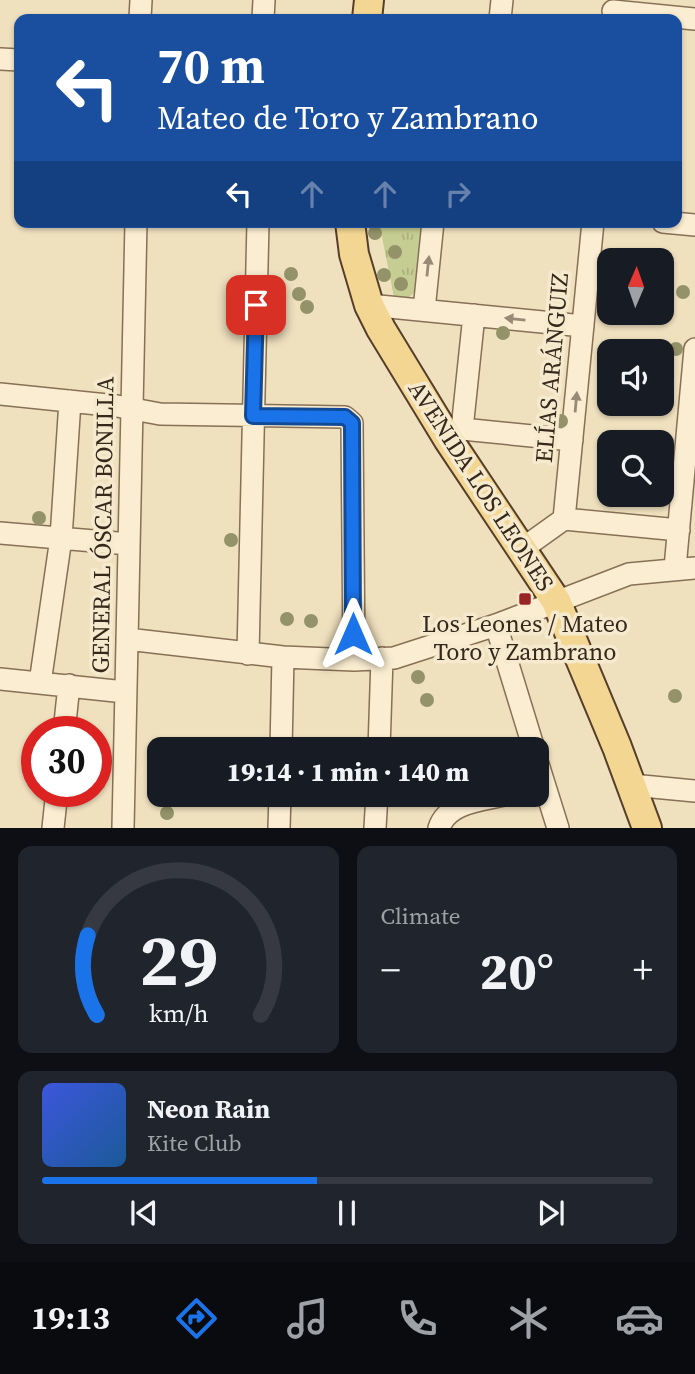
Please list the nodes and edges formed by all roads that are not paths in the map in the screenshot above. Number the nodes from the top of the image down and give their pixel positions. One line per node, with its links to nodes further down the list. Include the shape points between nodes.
1 (613, 10): 2 (street)
2 (649, 14)
3 (136, 228): 15 (street, GENERAL ÓSCAR BONILLA)
4 (258, 228): 16 (street)
5 (351, 228): 8 (main road, AVENIDA LOS LEONES)
6 (432, 228): 9 (street, one-way to 6)
7 (592, 228): 11 (street, ELÍAS ARÁNGUIZ)
8 (369, 305): 9 (street); 17 (main road, AVENIDA LOS LEONES)
9 (424, 310): 10 (street)
10 (474, 315): 11 (street, one-way to 10); 17 (street)
11 (583, 326): 18 (street, ELÍAS ARÁNGUIZ, one-way to 11)
12 (695, 349): 20 (street)
13 (0, 394): 14 (street)
14 (70, 401): 15 (street); 22 (street, GENERAL ÓSCAR BONILLA)
15 (132, 409): 16 (street); 23 (street, GENERAL ÓSCAR BONILLA)
16 (253, 416): 29 (street); 32 (street, via 345,417 352,423)
17 (455, 434): 18 (street); 24 (main road, AVENIDA LOS LEONES)
18 (572, 440): 19 (street, ELÍAS ARÁNGUIZ)
19 (564, 519): 20 (street); 24 (street)
20 (679, 530): 25 (street)
21 (0, 533): 22 (street)
22 (61, 538): 23 (street); 34 (street, GENERAL ÓSCAR BONILLA)
23 (129, 544): 28 (street, GENERAL ÓSCAR BONILLA)
24 (522, 549): 26 (main road, AVENIDA LOS LEONES)
25 (685, 568): 26 (street, via 629,574)
26 (556, 601): 27 (street); 41 (main road, AVENIDA LOS LEONES)
27 (496, 625): 31 (street, via 411,654); 40 (street)
28 (127, 639): 29 (street); 36 (street, GENERAL ÓSCAR BONILLA)
29 (248, 654): 30 (street)
30 (283, 657): 32 (street); 38 (street)
31 (382, 658): 32 (street); 39 (street)
32 (354, 660)
33 (0, 680): 34 (street)
34 (40, 683): 35 (street)
35 (69, 685): 36 (street); 37 (street, GENERAL ÓSCAR BONILLA)
36 (125, 692): 49 (street, GENERAL ÓSCAR BONILLA)
37 (66, 716)
38 (281, 737)
39 (379, 737)
40 (530, 737)
41 (632, 785): 42 (street); 54 (main road, AVENIDA LOS LEONES)
42 (695, 791)
43 (549, 806): 53 (street)
44 (55, 807): 48 (street)
45 (280, 807): 50 (street)
46 (376, 807): 51 (street)
47 (458, 807): 52 (street)
48 (53, 828)
49 (123, 828)
50 (279, 828)
51 (375, 828)
52 (439, 828)
53 (558, 828)
54 (647, 828)

